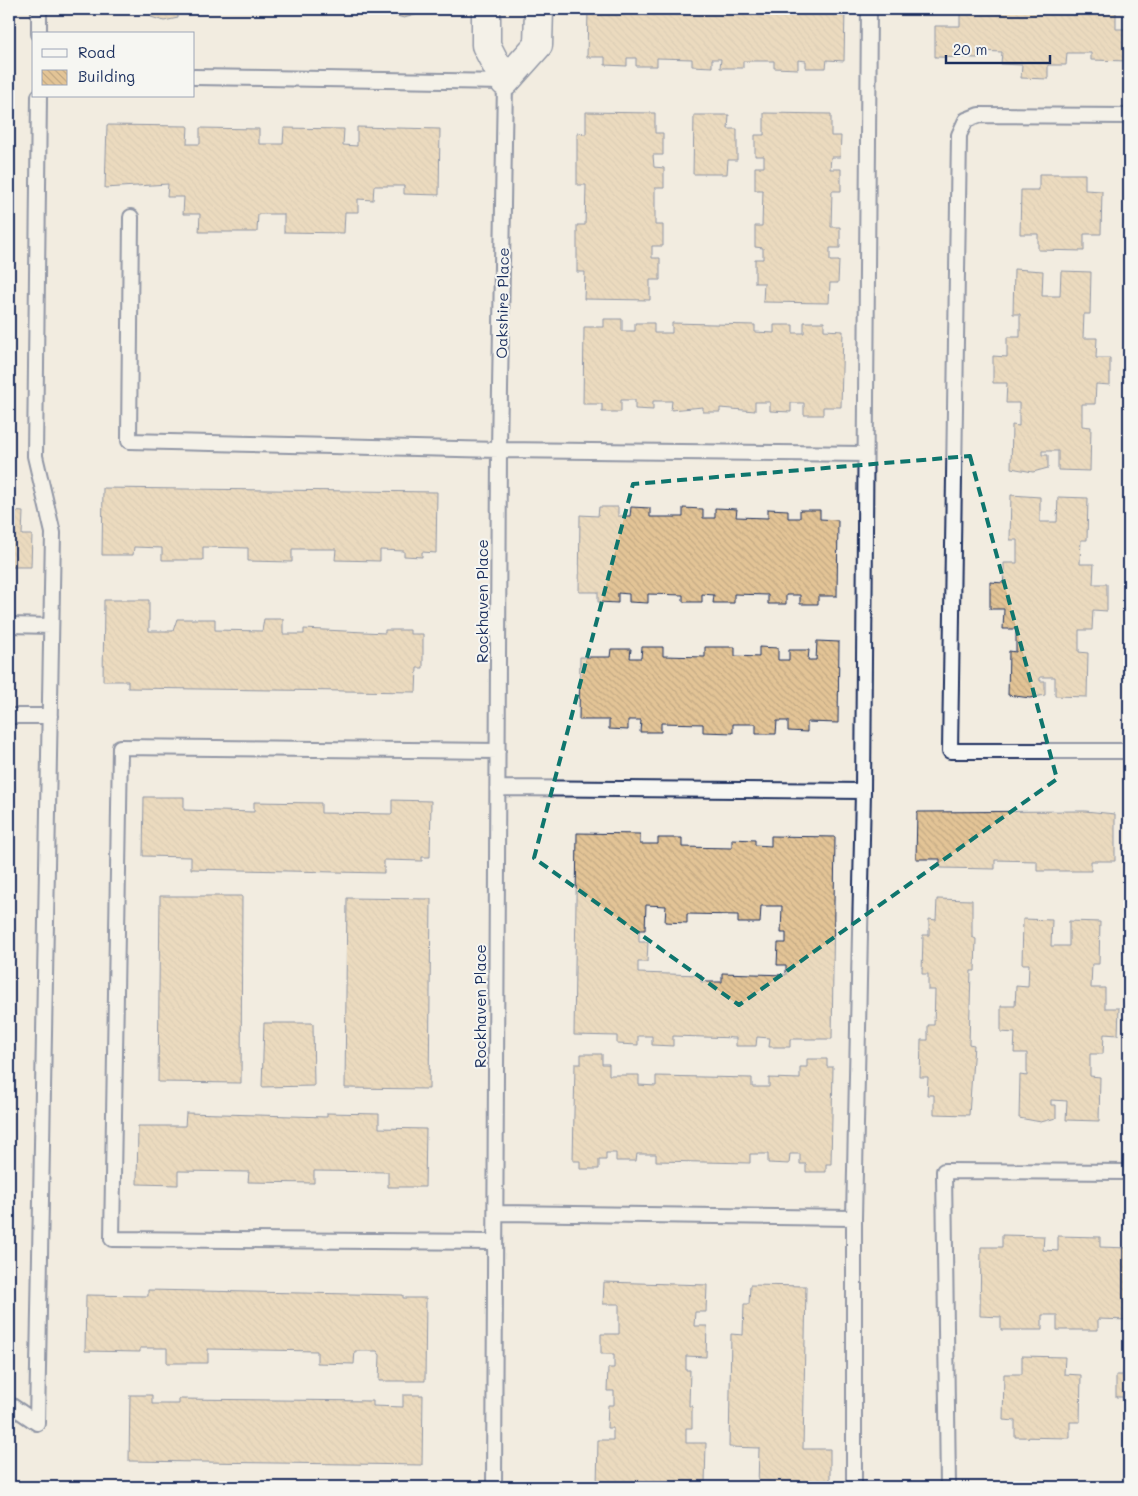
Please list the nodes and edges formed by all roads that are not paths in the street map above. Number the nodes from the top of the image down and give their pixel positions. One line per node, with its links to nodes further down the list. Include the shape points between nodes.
1 (40, 9): 5 (lane)
2 (486, 9): 7 (street, Oakshire Place, via 486,45)
3 (539, 9): 7 (street, via 538,45)
4 (870, 9): 12 (lane)
5 (39, 32)
6 (195, 77): 7 (lane)
7 (505, 82): 11 (lane, Oakshire Place)
8 (39, 98): 15 (lane, via 36,456 53,533)
9 (1129, 116): 19 (lane, via 979,115 966,120 959,135 950,751)
10 (131, 217): 11 (lane, via 129,441)
11 (499, 450): 12 (lane); 13 (lane, Oakshire Place)
12 (865, 454): 21 (lane)
13 (499, 524): 18 (lane, Rockhaven Place)
14 (9, 625): 15 (lane)
15 (52, 626): 17 (lane)
16 (9, 716): 17 (lane)
17 (50, 716): 26 (lane, via 37,1423)
18 (498, 751): 20 (lane, Rockhaven Place); 25 (lane, via 120,747 112,1239)
19 (1129, 751)
20 (498, 788): 21 (lane); 23 (lane, Rockhaven Place)
21 (863, 791): 24 (lane)
22 (1129, 1172): 29 (lane, via 944,1171)
23 (496, 1213): 24 (lane); 25 (lane, Rockhaven Place)
24 (854, 1218): 28 (lane)
25 (495, 1242): 27 (lane, Rockhaven Place)
26 (9, 1404)
27 (494, 1487)
28 (854, 1487)
29 (948, 1487)

